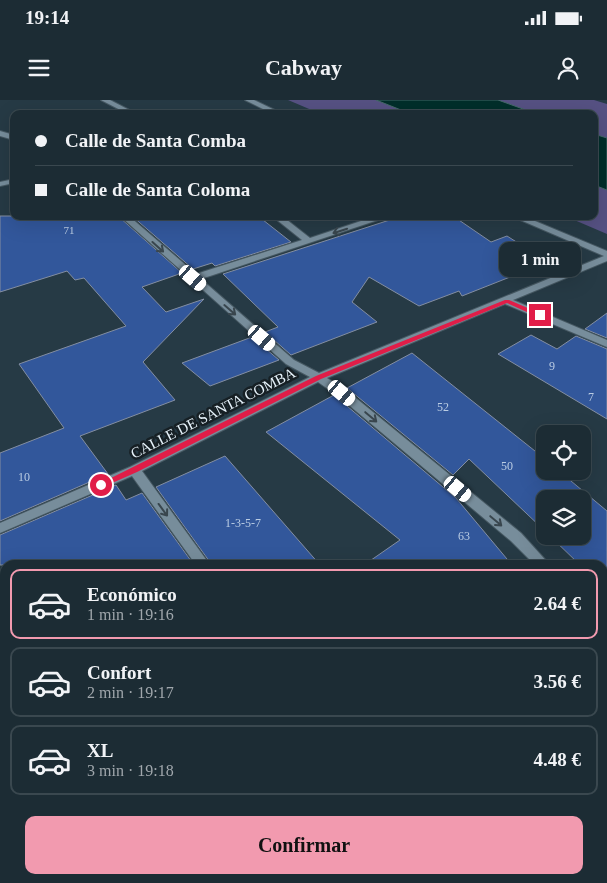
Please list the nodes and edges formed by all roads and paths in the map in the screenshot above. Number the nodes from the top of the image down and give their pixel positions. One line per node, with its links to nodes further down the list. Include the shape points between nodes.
1 (104, 100): 3 (street)
2 (248, 100): 4 (street)
3 (125, 110)
4 (269, 110)
5 (128, 220): 12 (street, one-way to 12)
6 (281, 220): 9 (street)
7 (374, 220): 9 (street, one-way to 9)
8 (526, 220): 10 (street)
9 (309, 241): 12 (street)
10 (607, 254)
11 (607, 258): 13 (street, CALLE DE SANTA COMBA)
12 (193, 278): 15 (street, one-way to 15, via 290,362)
13 (507, 301): 14 (street); 15 (street, CALLE DE SANTA COMBA)
14 (607, 344)
15 (319, 377): 16 (street, CALLE DE SANTA COMBA); 19 (street, one-way to 19, via 516,537)
16 (134, 470): 17 (street, CALLE DE SANTA COMBA); 18 (street, one-way to 18)
17 (0, 528)
18 (199, 560)
19 (538, 560)

